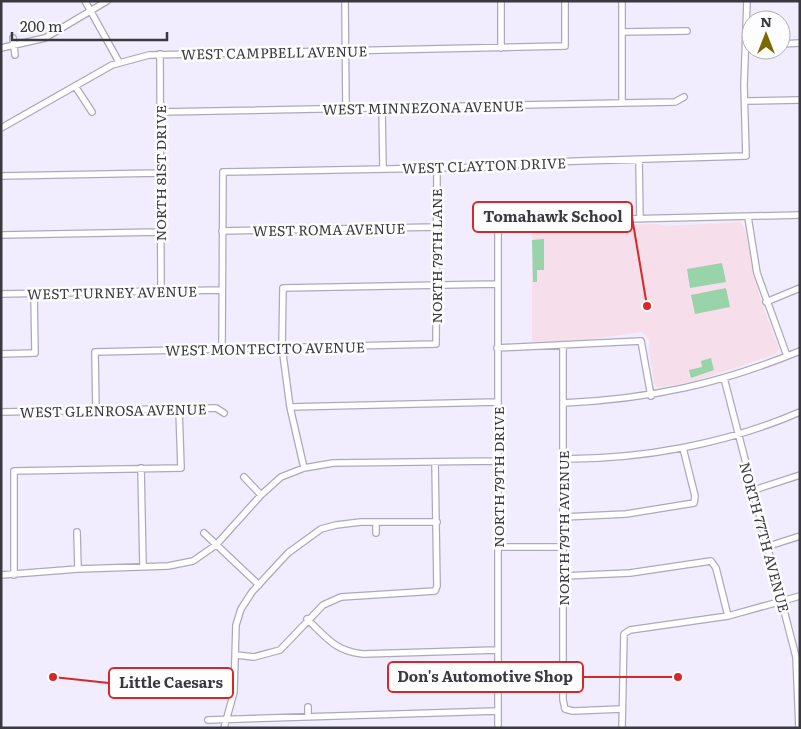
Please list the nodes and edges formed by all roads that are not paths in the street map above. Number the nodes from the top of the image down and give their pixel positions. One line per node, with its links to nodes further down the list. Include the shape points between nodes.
1 (85, 1): 7 (street)
2 (107, 1): 7 (street)
3 (345, 1): 14 (street)
4 (501, 1): 13 (street)
5 (565, 1): 13 (street, WEST CAMPBELL AVENUE, via 565,46)
6 (622, 1): 9 (street)
7 (91, 10): 11 (street, via 45,38); 18 (street)
8 (686, 31): 9 (street)
9 (622, 32): 23 (street)
10 (13, 38): 11 (street)
11 (14, 47): 12 (street); 16 (street)
12 (1, 48)
13 (501, 48): 14 (street, WEST CAMPBELL AVENUE)
14 (345, 51): 15 (street, WEST CAMPBELL AVENUE); 24 (street)
15 (160, 54): 18 (street, WEST CAMPBELL AVENUE); 27 (street, NORTH 81ST DRIVE)
16 (15, 55)
17 (748, 60): 22 (street)
18 (119, 62): 19 (street, WEST CAMPBELL AVENUE)
19 (75, 86): 26 (street); 28 (street, WEST CAMPBELL AVENUE)
20 (684, 97): 23 (street, WEST MINNEZONA AVENUE, via 675,102)
21 (800, 100): 22 (street)
22 (745, 101): 29 (street, WEST CLAYTON DRIVE, via 746,156)
23 (622, 102): 25 (street, WEST MINNEZONA AVENUE)
24 (346, 108): 25 (street, WEST MINNEZONA AVENUE); 27 (street, WEST MINNEZONA AVENUE)
25 (382, 108): 31 (street)
26 (92, 112)
27 (160, 112): 32 (street, NORTH 81ST DRIVE)
28 (1, 128)
29 (639, 160): 30 (street, WEST CLAYTON DRIVE); 36 (street)
30 (437, 167): 31 (street, WEST CLAYTON DRIVE); 37 (street, NORTH 79TH LANE)
31 (383, 169): 38 (street, WEST CLAYTON DRIVE, via 223,172)
32 (160, 173): 33 (street); 39 (street, NORTH 81ST DRIVE)
33 (1, 176)
34 (800, 215): 35 (street)
35 (748, 217): 36 (street); 48 (street, via 757,273)
36 (640, 219): 41 (street, NORTH 79TH DRIVE, via 498,226)
37 (436, 227): 38 (street, WEST ROMA AVENUE); 42 (street, NORTH 79TH LANE)
38 (222, 231): 44 (street)
39 (160, 232): 40 (street); 45 (street, NORTH 81ST DRIVE)
40 (1, 235)
41 (497, 284): 42 (street); 52 (street, NORTH 79TH DRIVE)
42 (437, 285): 49 (street, NORTH 79TH LANE); 51 (street, via 282,288)
43 (800, 288): 48 (street)
44 (222, 290): 45 (street, WEST TURNEY AVENUE); 53 (street)
45 (161, 291): 46 (street, WEST TURNEY AVENUE)
46 (34, 293): 47 (street, WEST TURNEY AVENUE); 55 (street, via 35,353)
47 (1, 294)
48 (766, 302): 56 (street)
49 (436, 344): 51 (street, WEST MONTECITO AVENUE)
50 (563, 346): 52 (street); 58 (street, via 641,340); 60 (street, NORTH 79TH AVENUE)
51 (282, 347): 53 (street, WEST MONTECITO AVENUE); 61 (street)
52 (497, 348): 59 (street, NORTH 79TH DRIVE)
53 (222, 349): 63 (street, WEST MONTECITO AVENUE, via 95,352)
54 (800, 351): 56 (street)
55 (1, 354)
56 (787, 356): 57 (street)
57 (724, 378): 58 (street); 67 (street, NORTH 77TH AVENUE)
58 (651, 396): 60 (street)
59 (498, 402): 61 (street); 70 (street, NORTH 79TH DRIVE)
60 (563, 403): 69 (street, NORTH 79TH AVENUE)
61 (290, 407): 73 (street)
62 (178, 409): 63 (street, WEST GLENROSA AVENUE); 66 (street, WEST GLENROSA AVENUE, via 216,408); 72 (street, via 181,468)
63 (96, 411): 64 (street, WEST GLENROSA AVENUE)
64 (1, 412)
65 (800, 412): 67 (street)
66 (224, 413)
67 (738, 433): 68 (street); 76 (street, NORTH 77TH AVENUE)
68 (683, 448): 69 (street, via 619,457); 78 (street, via 694,503 626,514)
69 (564, 458): 78 (street, NORTH 79TH AVENUE)
70 (498, 461): 71 (street); 87 (street, NORTH 79TH DRIVE)
71 (435, 462): 73 (street, via 333,463); 80 (street)
72 (141, 468): 89 (street); 92 (street, via 14,472)
73 (304, 468): 77 (street, via 281,477)
74 (800, 475): 76 (street)
75 (244, 477): 77 (street)
76 (754, 490): 86 (street, NORTH 77TH AVENUE)
77 (261, 495): 85 (street)
78 (564, 516): 88 (street, NORTH 79TH AVENUE)
79 (376, 522): 80 (street); 83 (street); 94 (street, via 321,529 288,554)
80 (437, 522): 98 (street, via 435,590 341,597 323,605)
81 (77, 532): 90 (street)
82 (204, 533): 85 (street)
83 (376, 533)
84 (800, 536): 86 (street)
85 (216, 545): 89 (street, via 204,555 183,564); 94 (street)
86 (769, 546): 96 (street, NORTH 77TH AVENUE)
87 (498, 547): 88 (street); 99 (street, NORTH 79TH DRIVE)
88 (564, 547): 93 (street, NORTH 79TH AVENUE)
89 (143, 566): 90 (street)
90 (78, 569): 92 (street)
91 (1, 575): 92 (street)
92 (14, 575)
93 (564, 576): 97 (street, via 630,573 711,561 716,568); 102 (street, NORTH 79TH AVENUE, via 565,709)
94 (259, 585): 100 (street, via 241,609 236,625)
95 (800, 596): 96 (street)
96 (782, 602): 97 (street); 110 (street, NORTH 77TH AVENUE, via 796,657)
97 (728, 616): 102 (street, via 630,630 624,634)
98 (307, 619): 99 (street, via 334,646 346,652); 100 (street, via 280,650 254,657)
99 (497, 650): 103 (street, NORTH 79TH DRIVE)
100 (236, 655): 105 (street, via 234,692)
101 (308, 707): 104 (street)
102 (622, 709): 109 (street)
103 (498, 711): 104 (street); 108 (street, NORTH 79TH DRIVE)
104 (308, 716): 105 (street)
105 (226, 719): 106 (street); 107 (street)
106 (208, 720)
107 (224, 728)
108 (498, 728)
109 (622, 728)
110 (800, 728)

